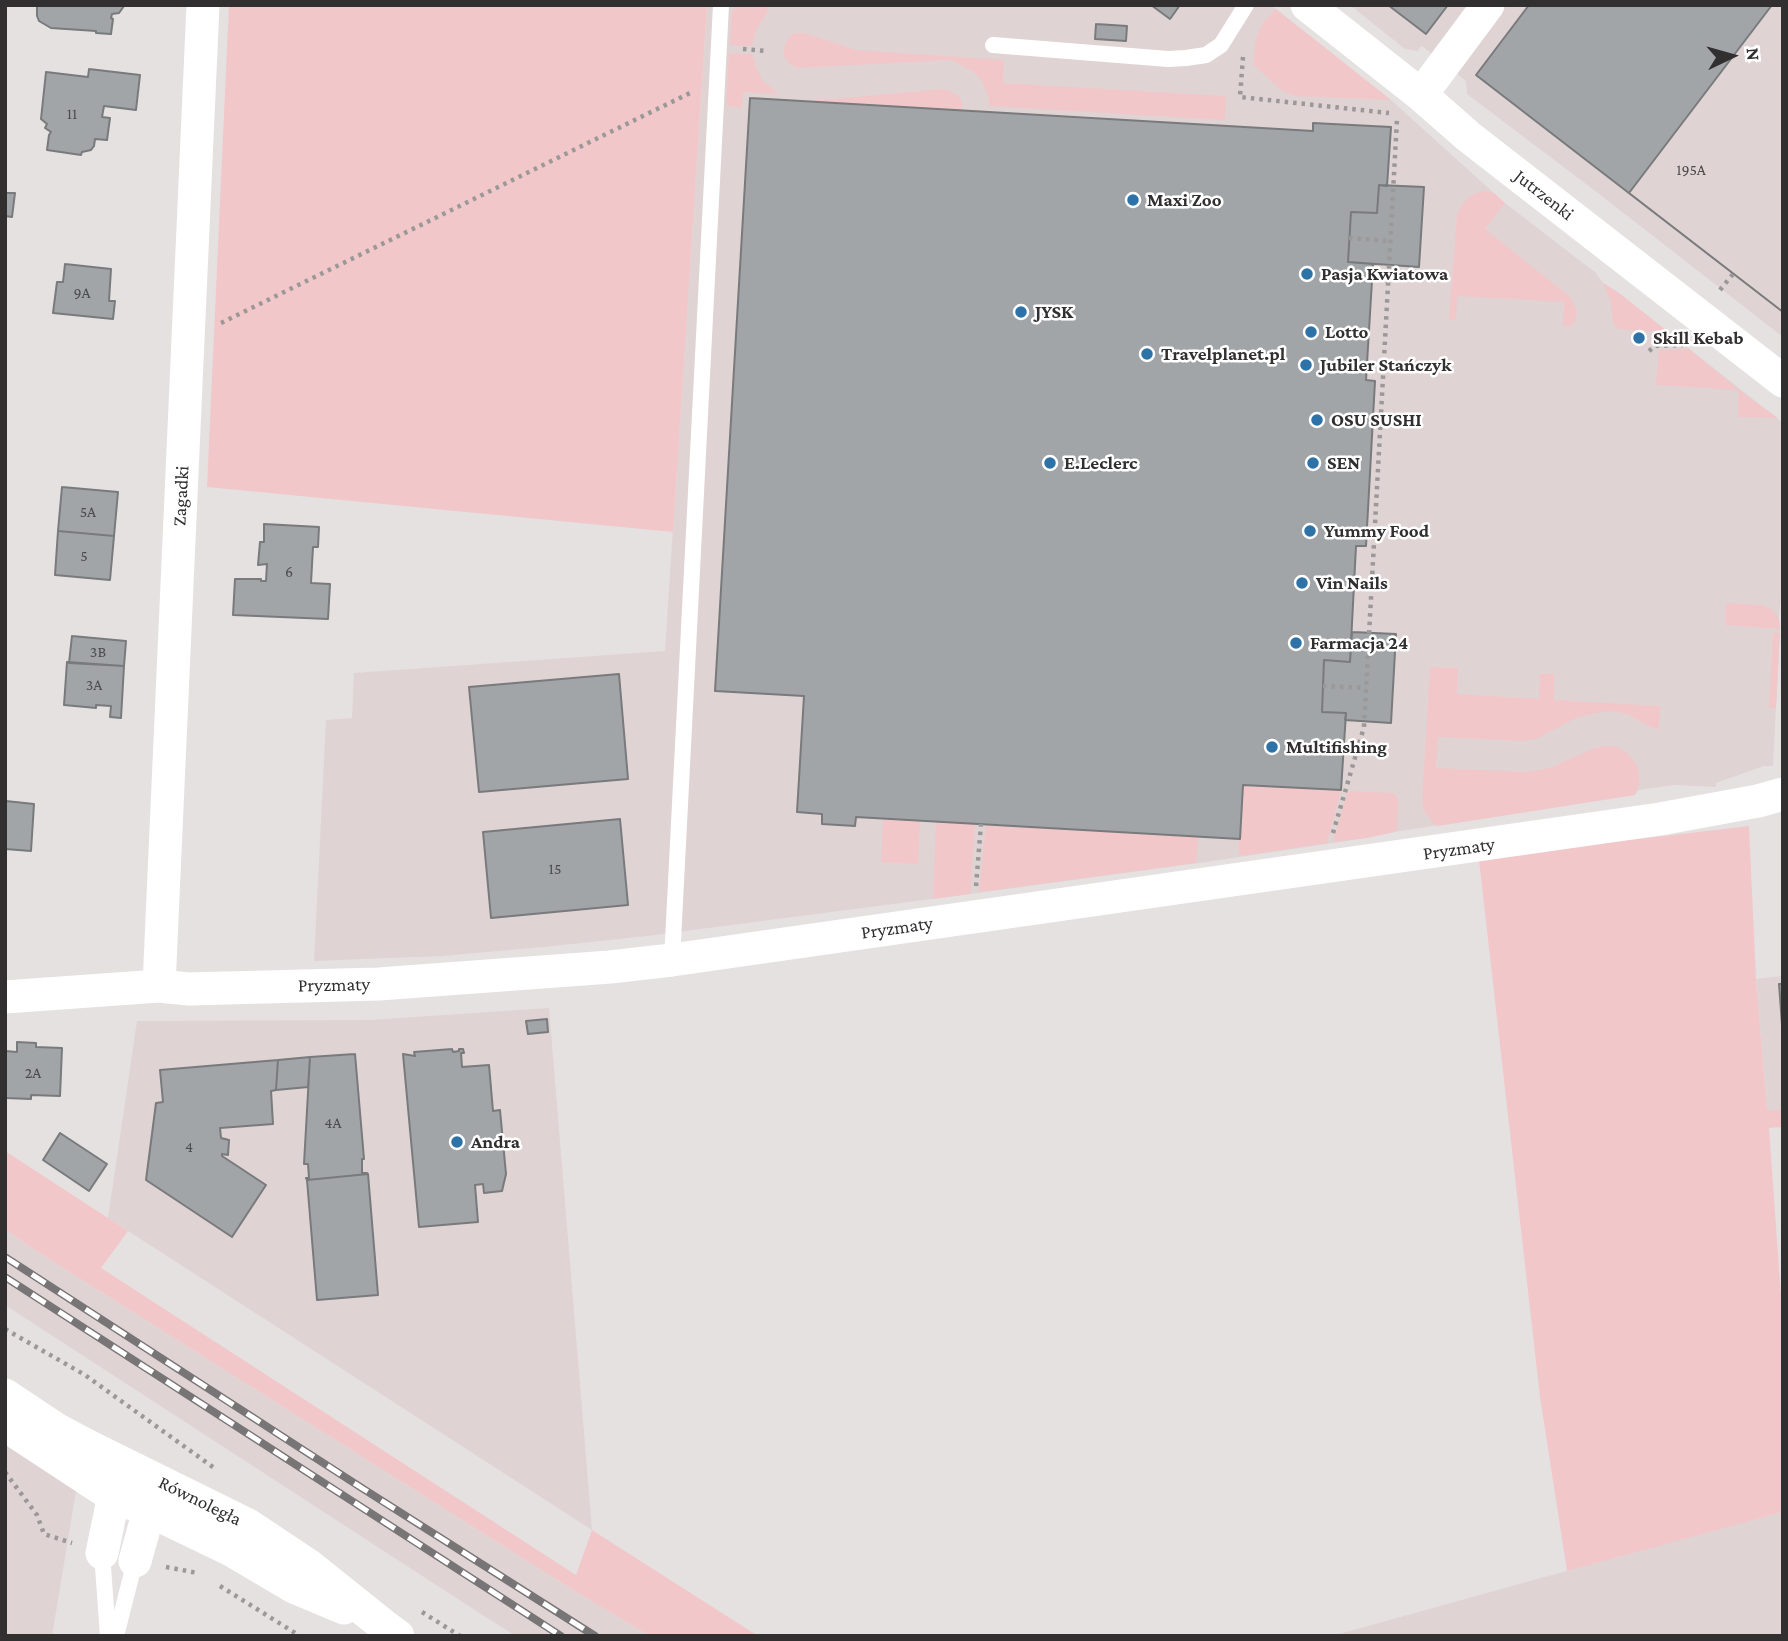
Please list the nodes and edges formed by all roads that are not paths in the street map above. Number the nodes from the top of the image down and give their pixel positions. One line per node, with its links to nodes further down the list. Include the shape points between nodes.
1 (203, 5): 11 (street, Zagadki)
2 (721, 5): 10 (lane)
3 (1246, 5): 6 (lane, via 1221,45 1206,55 1168,59)
4 (1307, 5): 7 (street, Jutrzenki)
5 (1488, 5): 7 (street)
6 (993, 45)
7 (1421, 95): 8 (street, Jutrzenki)
8 (1783, 381)
9 (1783, 794): 10 (street, Pryzmaty, via 1660,820)
10 (673, 960): 11 (street, Pryzmaty, via 379,984)
11 (159, 986): 12 (street, Pryzmaty)
12 (5, 997)
13 (5, 1395): 15 (street, Równoległa, via 56,1429)
14 (5, 1425): 16 (street, Równoległa)
15 (121, 1463): 16 (street); 17 (street, Równoległa)
16 (113, 1496): 17 (street, Równoległa); 18 (street)
17 (154, 1496): 19 (street); 20 (street, Równoległa, via 248,1525)
18 (102, 1553): 21 (lane)
19 (135, 1561): 22 (lane)
20 (391, 1630)
21 (108, 1636)
22 (117, 1636)

